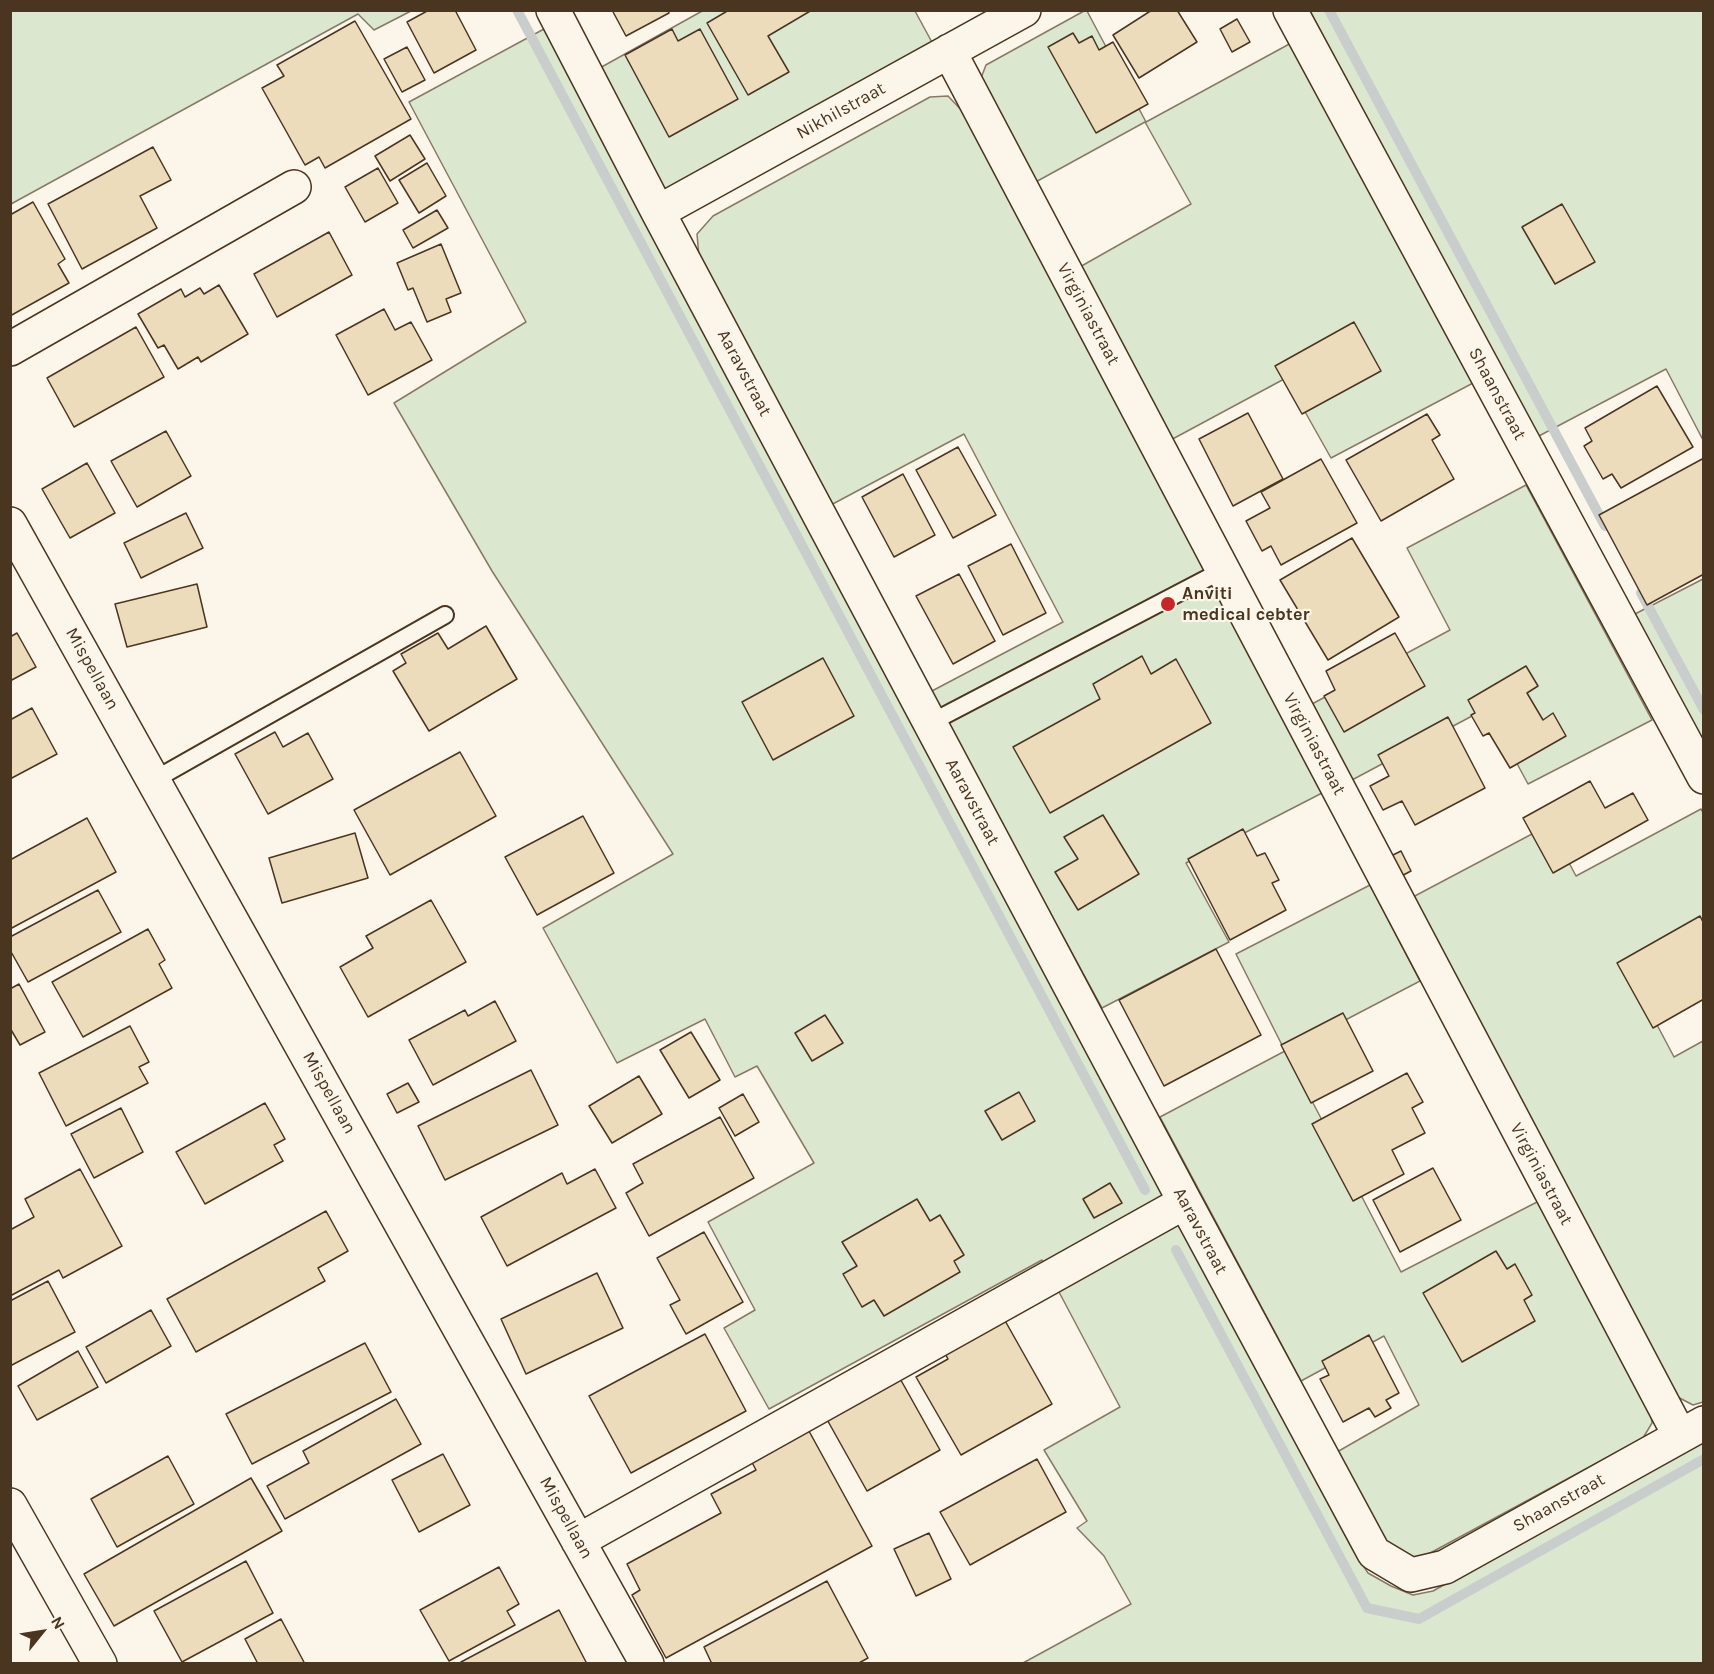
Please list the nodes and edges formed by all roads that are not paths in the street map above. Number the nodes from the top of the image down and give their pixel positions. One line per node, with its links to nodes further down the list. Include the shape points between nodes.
1 (553, 10): 6 (street, Aaravstraat)
2 (1024, 10): 4 (street, Nikhilstraat)
3 (1290, 10): 12 (street, Shaanstraat)
4 (949, 51): 6 (street, Nikhilstraat); 9 (street, Virginiastraat)
5 (294, 187): 7 (street)
6 (658, 212): 11 (street, Aaravstraat)
7 (10, 350)
8 (10, 524): 13 (street, Mispellaan)
9 (1223, 570): 11 (lane); 15 (street, Virginiastraat)
10 (446, 615): 13 (lane)
11 (930, 723): 14 (street, Aaravstraat)
12 (1704, 777)
13 (154, 780): 17 (street, Mispellaan)
14 (1185, 1202): 17 (street); 18 (street, Aaravstraat, via 1374,1553)
15 (1692, 1430): 18 (street, Shaanstraat, via 1445,1567)
16 (10, 1504): 19 (street)
17 (578, 1541): 20 (street, Mispellaan)
18 (1411, 1575)
19 (100, 1664)
20 (647, 1664)

